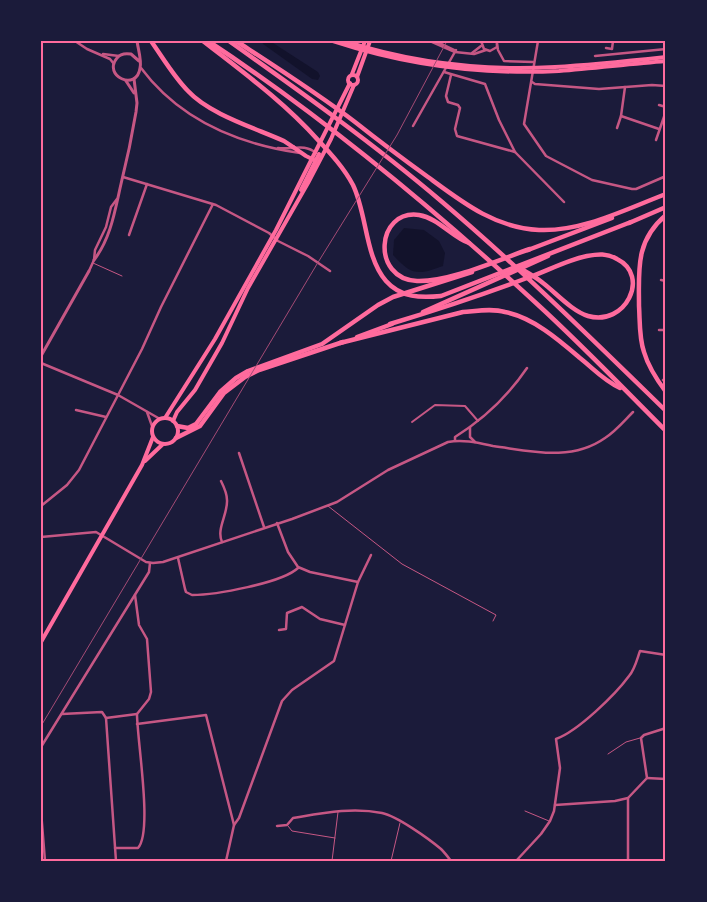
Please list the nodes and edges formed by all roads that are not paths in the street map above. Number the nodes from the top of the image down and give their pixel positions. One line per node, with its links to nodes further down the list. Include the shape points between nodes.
1 (75, 41): 23 (street)
2 (151, 41): 57 (highway, via 188,92 201,102)
3 (204, 41): 71 (highway, via 287,108 330,152 351,181 363,211 373,258 386,281 399,292 415,297 441,296)
4 (208, 41): 74 (highway, via 345,139)
5 (229, 41): 77 (highway, via 350,129)
6 (236, 41): 66 (highway, via 474,210 502,223 539,230 573,227)
7 (332, 41): 18 (main road)
8 (344, 41): 18 (main road)
9 (365, 41): 36 (main road)
10 (370, 41): 39 (main road)
11 (430, 41): 14 (street)
12 (538, 41): 31 (street)
13 (613, 41): 19 (street, via 612,49)
14 (435, 42): 21 (street)
15 (137, 43): 24 (street); 29 (street)
16 (481, 43): 22 (street); 25 (street)
17 (497, 43): 22 (street, via 492,51); 31 (street, via 504,61)
18 (360, 48): 34 (main road, via 452,66)
19 (606, 48)
20 (666, 49): 27 (street)
21 (453, 50): 25 (street); 35 (street)
22 (486, 50): 25 (street)
23 (99, 54): 26 (street); 32 (street)
24 (131, 54): 26 (street); 29 (street)
25 (470, 54)
26 (119, 56): 32 (street)
27 (595, 56)
28 (666, 57): 34 (main road)
29 (139, 61): 33 (street)
30 (666, 61): 34 (main road, via 559,71)
31 (534, 62): 43 (street)
32 (114, 64): 42 (street, via 115,74)
33 (141, 68): 37 (street); 41 (street)
34 (536, 70)
35 (444, 72): 38 (street); 51 (street)
36 (352, 74): 39 (main road); 44 (main road, via 348,78)
37 (138, 75): 40 (street); 41 (street)
38 (451, 75): 59 (street, via 485,84); 59 (street, via 446,96 448,102 460,108 455,129 457,136)
39 (357, 77): 44 (main road, via 358,81)
40 (134, 79): 42 (street); 47 (street)
41 (149, 79): 56 (street, via 174,103 209,126)
42 (126, 81): 47 (street)
43 (532, 82): 46 (street, via 600,89); 64 (street, via 524,124 546,156 592,180 622,187 636,189)
44 (352, 84): 55 (main road); 61 (main road)
45 (666, 86): 46 (street)
46 (625, 87): 50 (street)
47 (136, 95): 63 (street)
48 (659, 105): 49 (street)
49 (666, 109): 53 (street)
50 (621, 116): 52 (street); 53 (street)
51 (413, 126)
52 (617, 128)
53 (660, 129): 54 (street)
54 (656, 140)
55 (319, 146): 58 (street); 61 (main road)
56 (269, 147): 57 (street); 60 (street)
57 (293, 147): 58 (street); 60 (main road)
58 (311, 149): 61 (street)
59 (515, 152): 67 (street)
60 (300, 153): 62 (main road)
61 (319, 154): 62 (main road)
62 (316, 160): 73 (main road)
63 (124, 176): 65 (street); 76 (street, via 110,228 100,253)
64 (666, 176)
65 (147, 184): 68 (street); 72 (street)
66 (666, 194): 75 (highway)
67 (564, 202)
68 (213, 204): 73 (street); 94 (street)
69 (666, 207): 71 (highway)
70 (666, 215): 93 (highway, via 645,241 640,257 639,283 644,352)
71 (631, 222): 83 (highway)
72 (129, 235)
73 (274, 237): 79 (street); 100 (main road); 102 (main road, via 222,342)
74 (472, 245): 75 (highway, via 419,215 399,220 384,237 383,245 391,268 403,278 416,281 460,273); 92 (highway)
75 (530, 249): 88 (highway, via 468,274 386,300 328,341)
76 (93, 261): 78 (street); 80 (lane)
77 (514, 264): 83 (highway, via 540,281 582,313 597,318 620,311 632,291 631,277 622,261 599,254 585,256 526,279); 96 (highway)
78 (88, 270): 87 (street)
79 (330, 271)
80 (122, 276)
81 (661, 280): 82 (street)
82 (666, 281)
83 (390, 324): 86 (highway)
84 (659, 330): 85 (street)
85 (666, 330)
86 (340, 343): 88 (highway); 92 (highway, via 463,312 506,312 545,330 606,381)
87 (41, 356)
88 (287, 358): 91 (highway, via 248,371)
89 (41, 363): 94 (street)
90 (527, 368): 103 (street, via 511,390)
91 (224, 390): 106 (highway, via 196,424 188,428); 110 (highway, via 200,426)
92 (624, 390): 108 (highway)
93 (666, 392)
94 (118, 396): 97 (street); 99 (street)
95 (76, 410): 99 (street)
96 (666, 411)
97 (147, 412): 101 (street); 105 (street)
98 (633, 412): 112 (street, via 604,439 577,451 540,453)
99 (107, 417): 117 (street, via 68,485)
100 (165, 418): 101 (main road); 102 (main road)
101 (160, 419): 105 (main road)
102 (173, 421): 106 (main road)
103 (478, 421): 104 (street, via 465,406 435,405); 107 (street)
104 (412, 422)
105 (152, 426): 109 (main road)
106 (177, 426): 110 (main road)
107 (470, 428): 111 (street, via 455,437); 112 (street, via 470,437)
108 (666, 431)
109 (153, 437): 113 (main road); 115 (main road)
110 (176, 438): 113 (main road, via 169,444)
111 (455, 441): 112 (street); 118 (street, via 388,470)
112 (476, 443)
113 (163, 444): 115 (main road)
114 (239, 453): 120 (street)
115 (142, 465): 121 (main road)
116 (221, 481): 123 (street, via 228,498 220,534)
117 (41, 506)
118 (327, 506): 119 (street); 130 (lane, via 402,564 496,616)
119 (278, 523): 120 (street); 127 (street, via 288,552)
120 (264, 527): 123 (street)
121 (101, 534): 122 (street, via 88,532); 126 (street); 133 (main road)
122 (41, 537)
123 (222, 542): 125 (street)
124 (370, 555): 128 (street)
125 (178, 558): 126 (street); 127 (street, via 184,590 192,595 261,584)
126 (150, 563): 129 (street, via 149,572)
127 (298, 568): 128 (street)
128 (358, 582): 131 (street)
129 (135, 595): 135 (street); 136 (street, via 139,625 147,639 151,692)
130 (493, 621)
131 (345, 625): 132 (street, via 320,619 302,607 287,612 286,629); 152 (street, via 334,661 303,681 282,701)
132 (279, 630)
133 (41, 642)
134 (666, 655): 146 (street, via 640,651 630,676 601,707 556,739 560,768)
135 (61, 714): 137 (street, via 102,712); 141 (street)
136 (137, 714): 137 (street); 138 (street)
137 (106, 718): 156 (street)
138 (137, 724): 152 (street, via 206,715); 156 (street, via 144,830 138,848)
139 (666, 728): 140 (street)
140 (641, 738): 142 (lane, via 626,742); 143 (street)
141 (41, 747)
142 (608, 754)
143 (647, 778): 144 (street); 145 (street)
144 (666, 779)
145 (628, 798): 146 (street); 164 (street)
146 (555, 805): 150 (street)
147 (525, 810): 150 (lane)
148 (41, 811): 157 (street)
149 (338, 811): 151 (street, via 384,814); 153 (street, via 293,818); 155 (lane)
150 (550, 821): 163 (street)
151 (400, 822): 161 (lane); 162 (street, via 442,850)
152 (234, 825): 159 (street)
153 (288, 825): 154 (street); 155 (lane, via 292,831)
154 (277, 826)
155 (335, 838): 160 (lane)
156 (115, 848): 158 (street)
157 (45, 861)
158 (116, 861)
159 (226, 861)
160 (332, 861)
161 (391, 861)
162 (451, 861)
163 (516, 861)
164 (628, 861)

